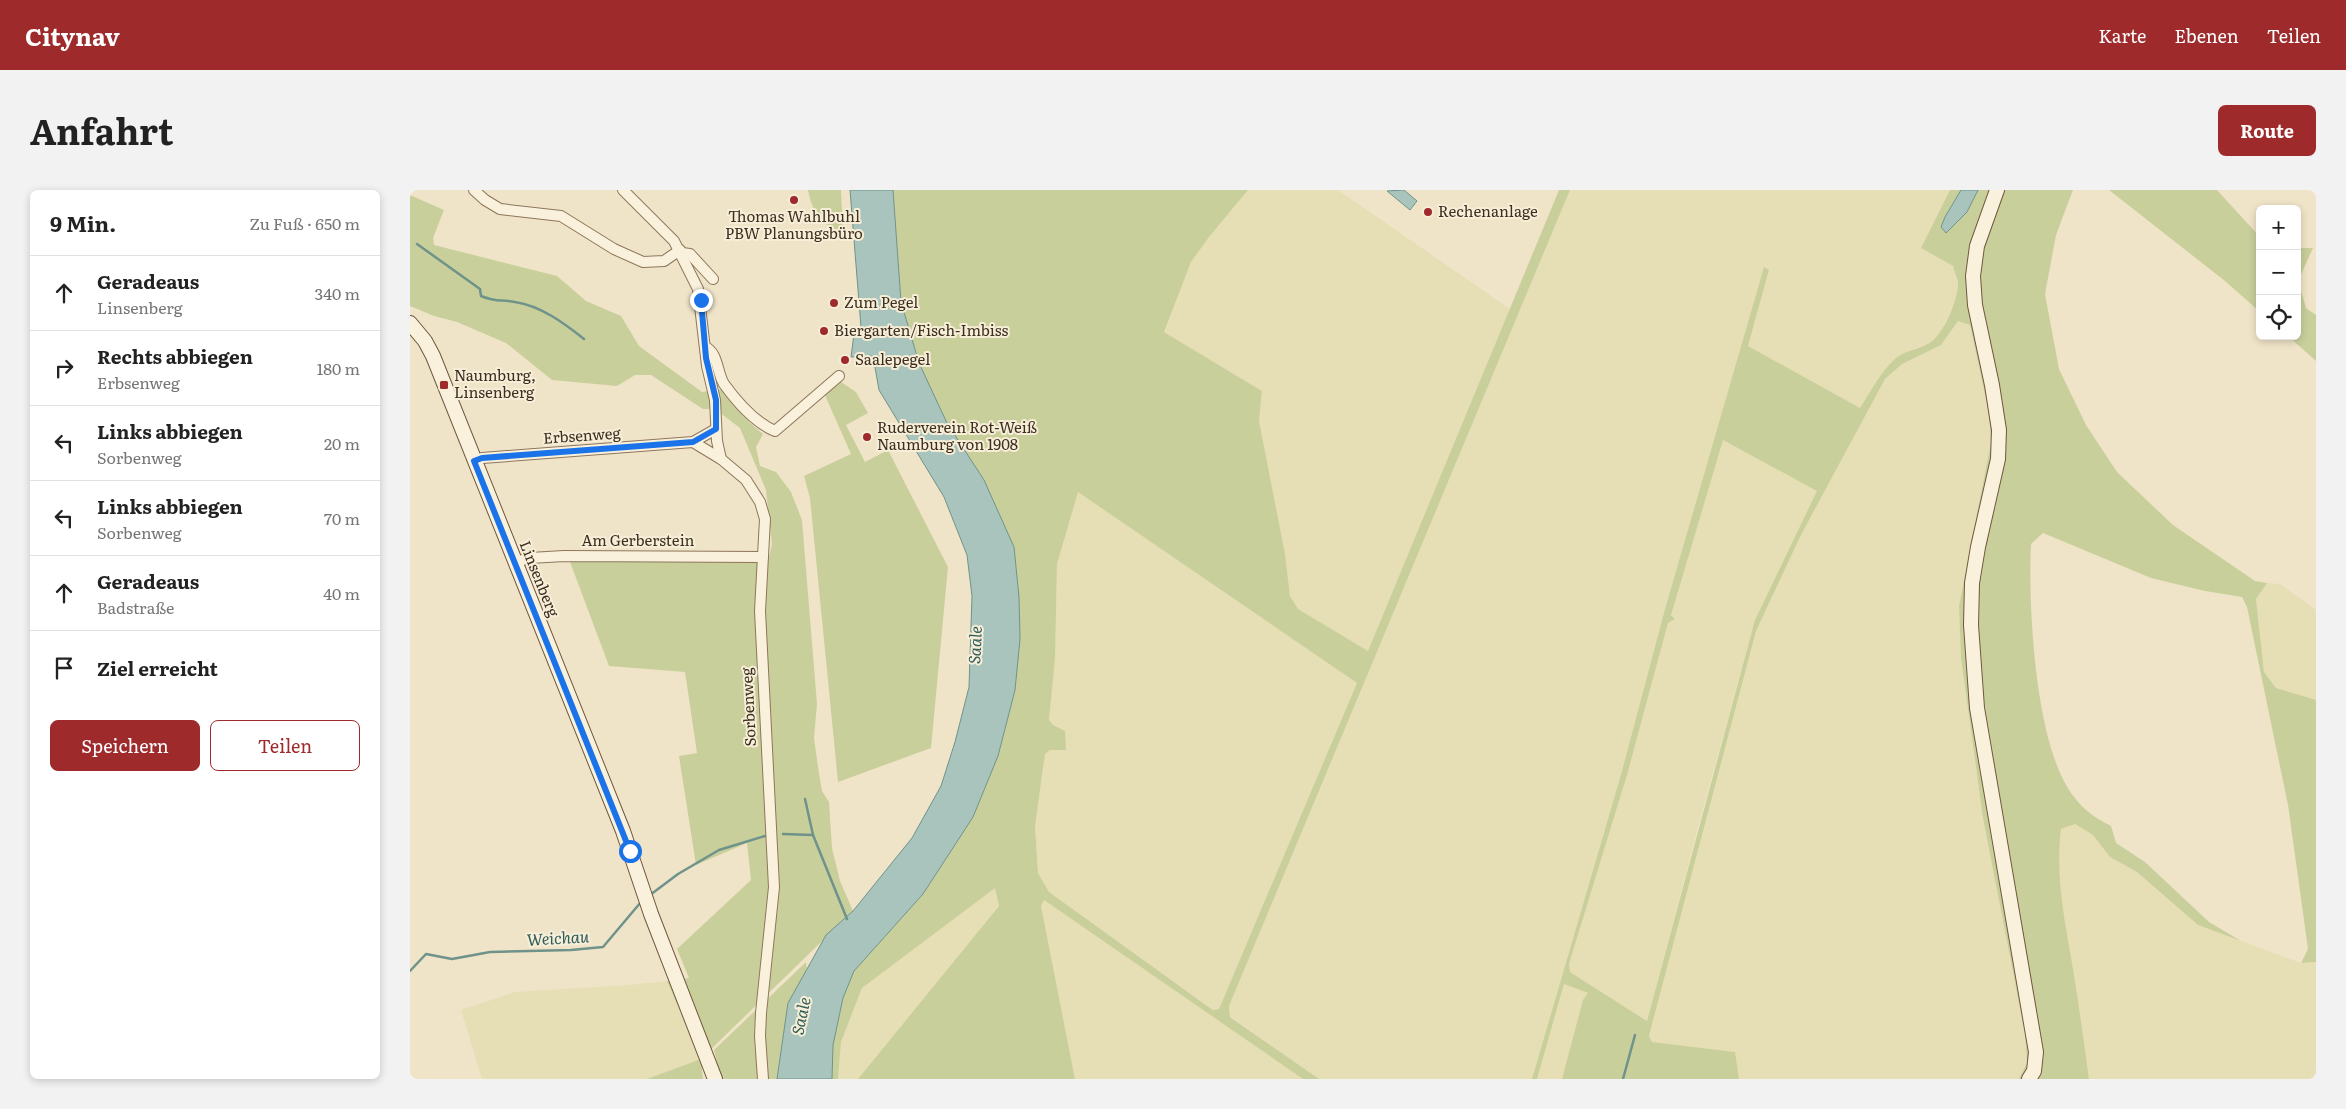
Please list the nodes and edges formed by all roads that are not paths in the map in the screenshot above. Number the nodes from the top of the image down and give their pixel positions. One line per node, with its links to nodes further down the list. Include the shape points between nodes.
1 (474, 190): 4 (street, via 500,209 561,216 614,249 643,262 664,261)
2 (623, 190): 4 (street, via 665,230)
3 (1997, 190): 17 (street, via 1977,246 1973,276 1975,305 1999,430 1998,459 1972,583 1971,625 1977,708 2036,1052 2034,1071)
4 (681, 252): 5 (street, via 690,254); 7 (street, via 700,294)
5 (713, 279)
6 (410, 323): 12 (street, Linsenberg, via 433,356)
7 (705, 347): 8 (street, via 714,356 724,384 757,421 774,431); 9 (street, via 716,400)
8 (838, 376)
9 (716, 429): 10 (street); 11 (street)
10 (693, 442): 11 (street, Sorbenweg); 12 (street, Erbsenweg)
11 (721, 459): 13 (street, Sorbenweg, via 746,480 760,502 766,526)
12 (474, 461): 14 (street, Linsenberg)
13 (763, 557): 14 (street, Am Gerberstein, via 564,556); 16 (street, Sorbenweg, via 760,611 774,887 760,1036)
14 (515, 562): 15 (street, Linsenberg, via 630,851)
15 (714, 1079)
16 (763, 1079)
17 (2029, 1079)

